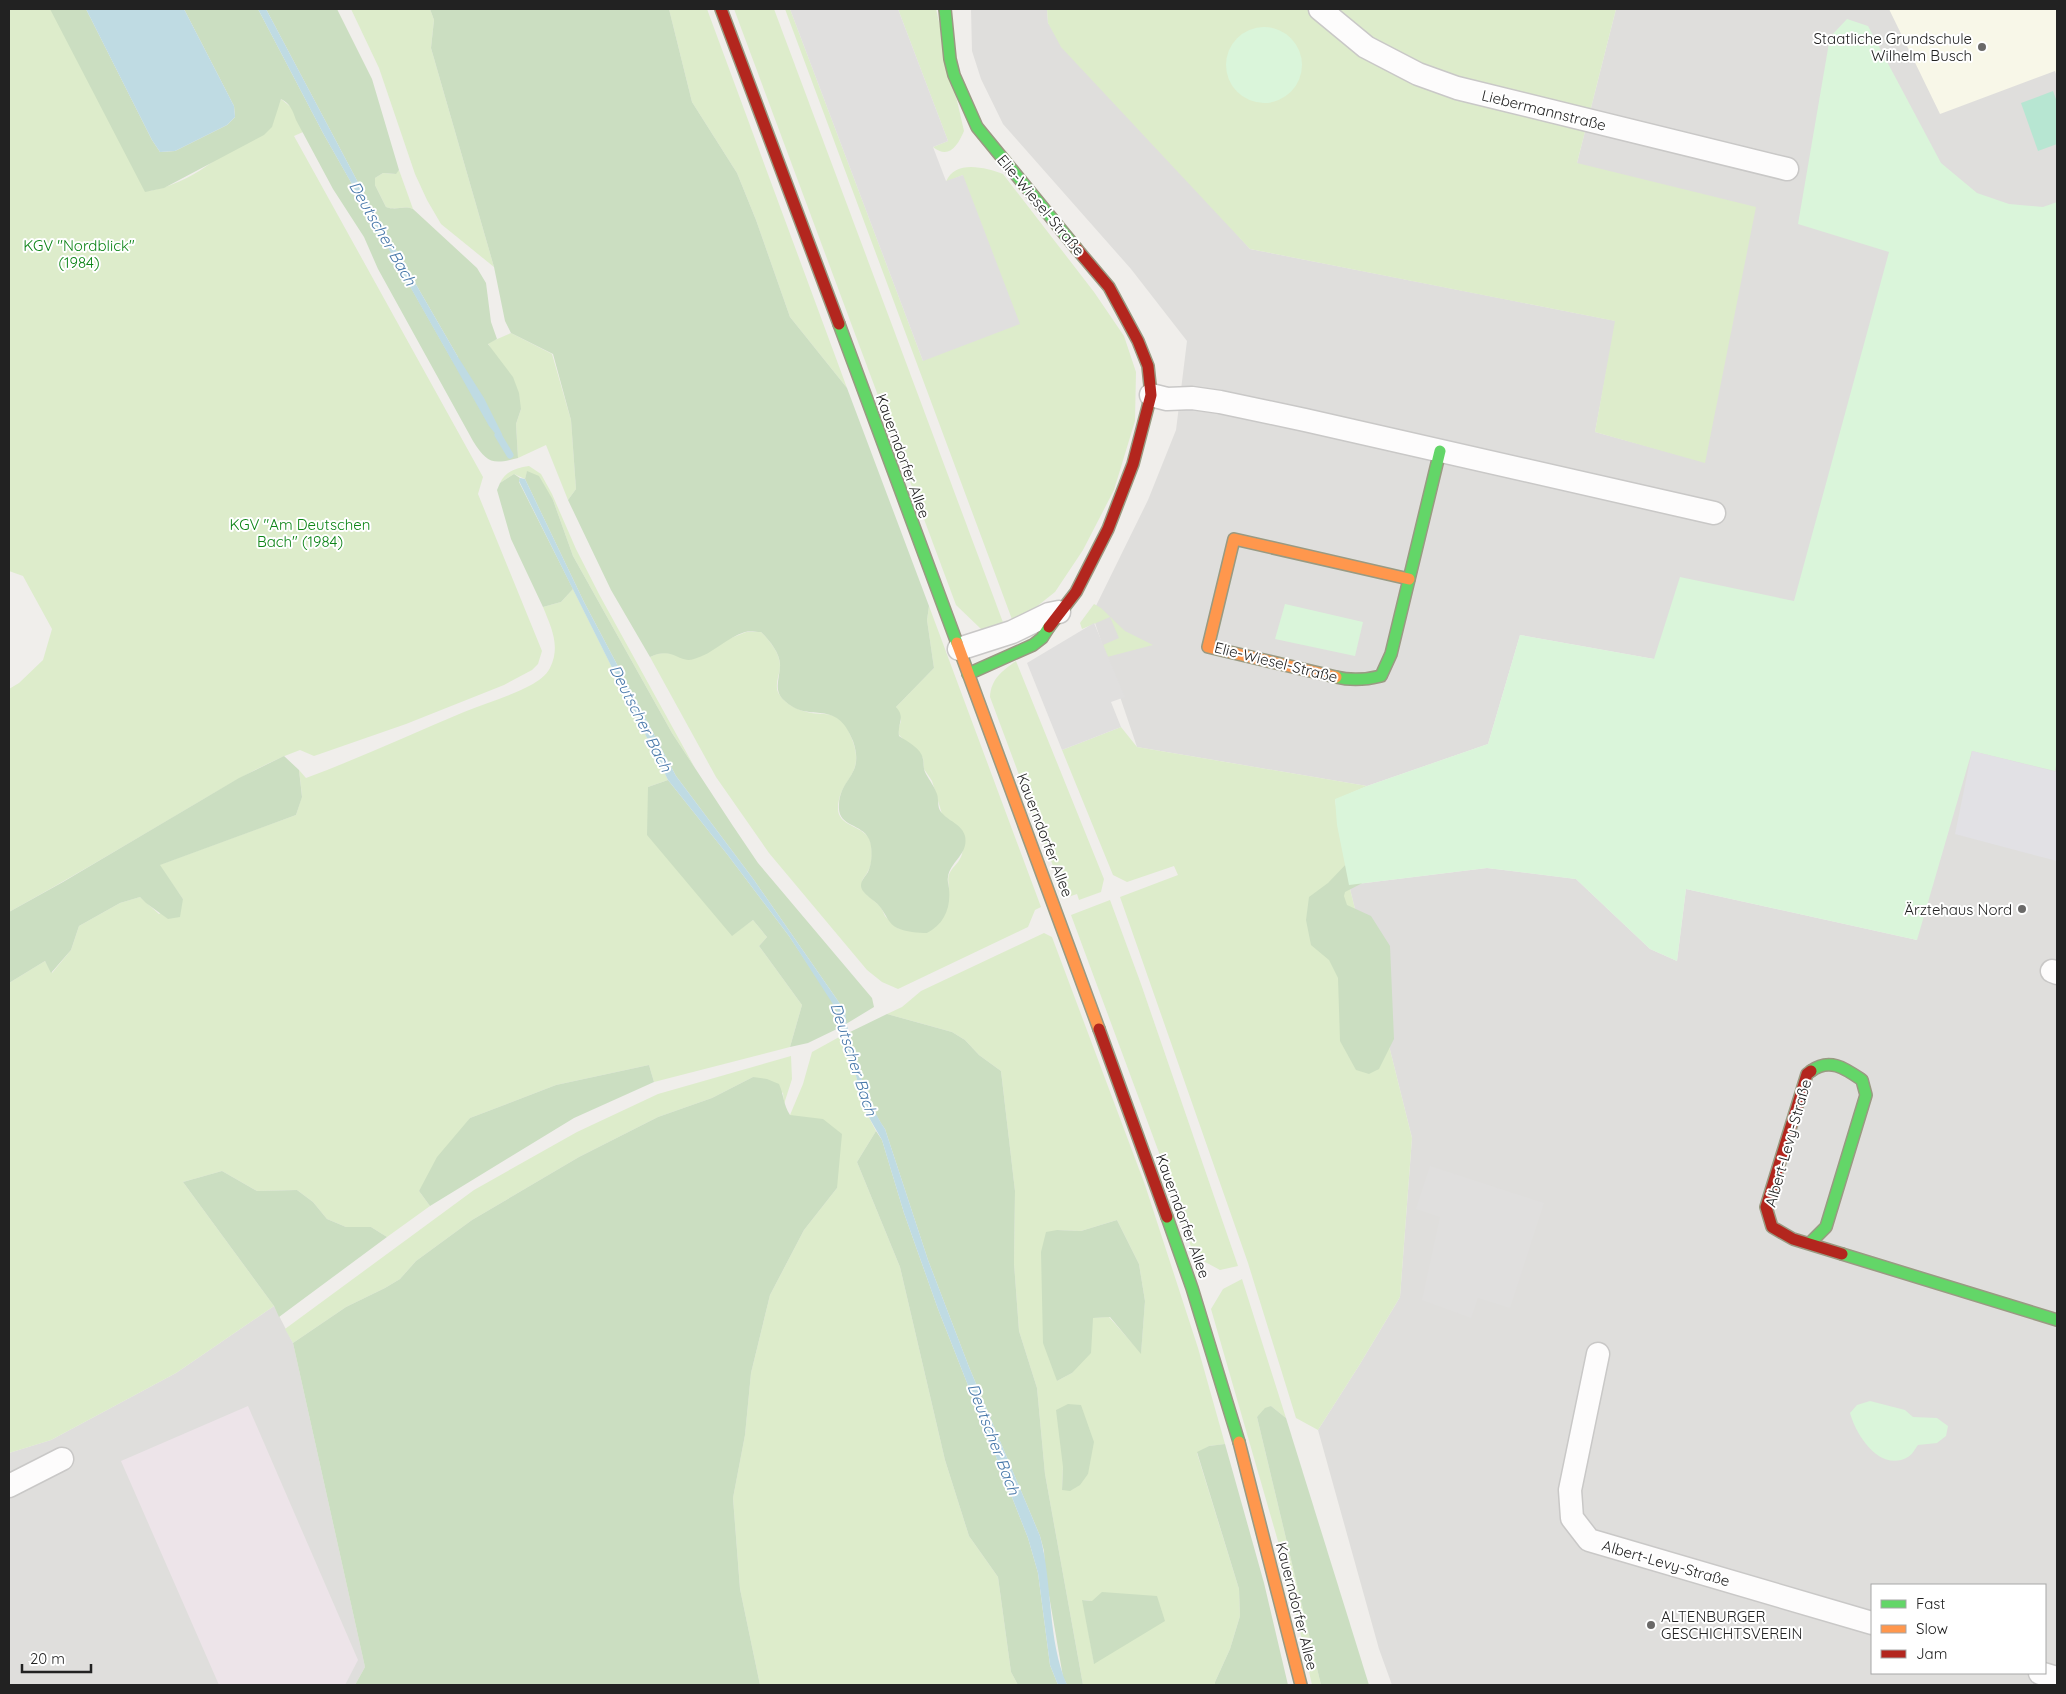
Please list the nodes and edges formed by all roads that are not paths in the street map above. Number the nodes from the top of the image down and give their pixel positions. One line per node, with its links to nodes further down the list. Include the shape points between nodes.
1 (721, 9): 10 (street, Kauerndorfer Allee)
2 (945, 9): 5 (street, Elie-Wiesel-Straße, via 954,74 978,127 1109,287 1148,366)
3 (1320, 9): 4 (street, Liebermannstraße, via 1366,47 1418,74 1449,85)
4 (1787, 169)
5 (1151, 396): 6 (street, via 1220,402); 9 (street, Elie-Wiesel-Straße, via 1133,464 1108,528 1076,592)
6 (1440, 451): 7 (street); 8 (street, Elie-Wiesel-Straße)
7 (1714, 513)
8 (1409, 579): 8 (street, Elie-Wiesel-Straße, via 1391,654 1381,676 1347,680 1208,647 1234,539)
9 (1059, 612): 10 (street, Elie-Wiesel-Straße); 11 (street, Elie-Wiesel-Straße, via 1042,638 1033,645)
10 (959, 649): 11 (street, Kauerndorfer Allee)
11 (968, 674): 20 (street, Kauerndorfer Allee, via 1058,913 1192,1288 1242,1452)
12 (1810, 1243): 12 (street, Albert-Levy-Straße, via 1826,1227 1866,1095 1862,1080 1846,1068 1833,1064 1818,1065 1807,1074 1766,1207 1772,1227 1792,1239); 13 (street, Albert-Levy-Straße)
13 (2057, 1320)
14 (1598, 1354): 17 (street, Albert-Levy-Straße, via 1570,1490 1572,1518 1589,1540)
15 (62, 1459): 16 (street)
16 (9, 1486)
17 (1871, 1624)
18 (2043, 1674): 19 (street)
19 (2057, 1678)
20 (1301, 1685)

